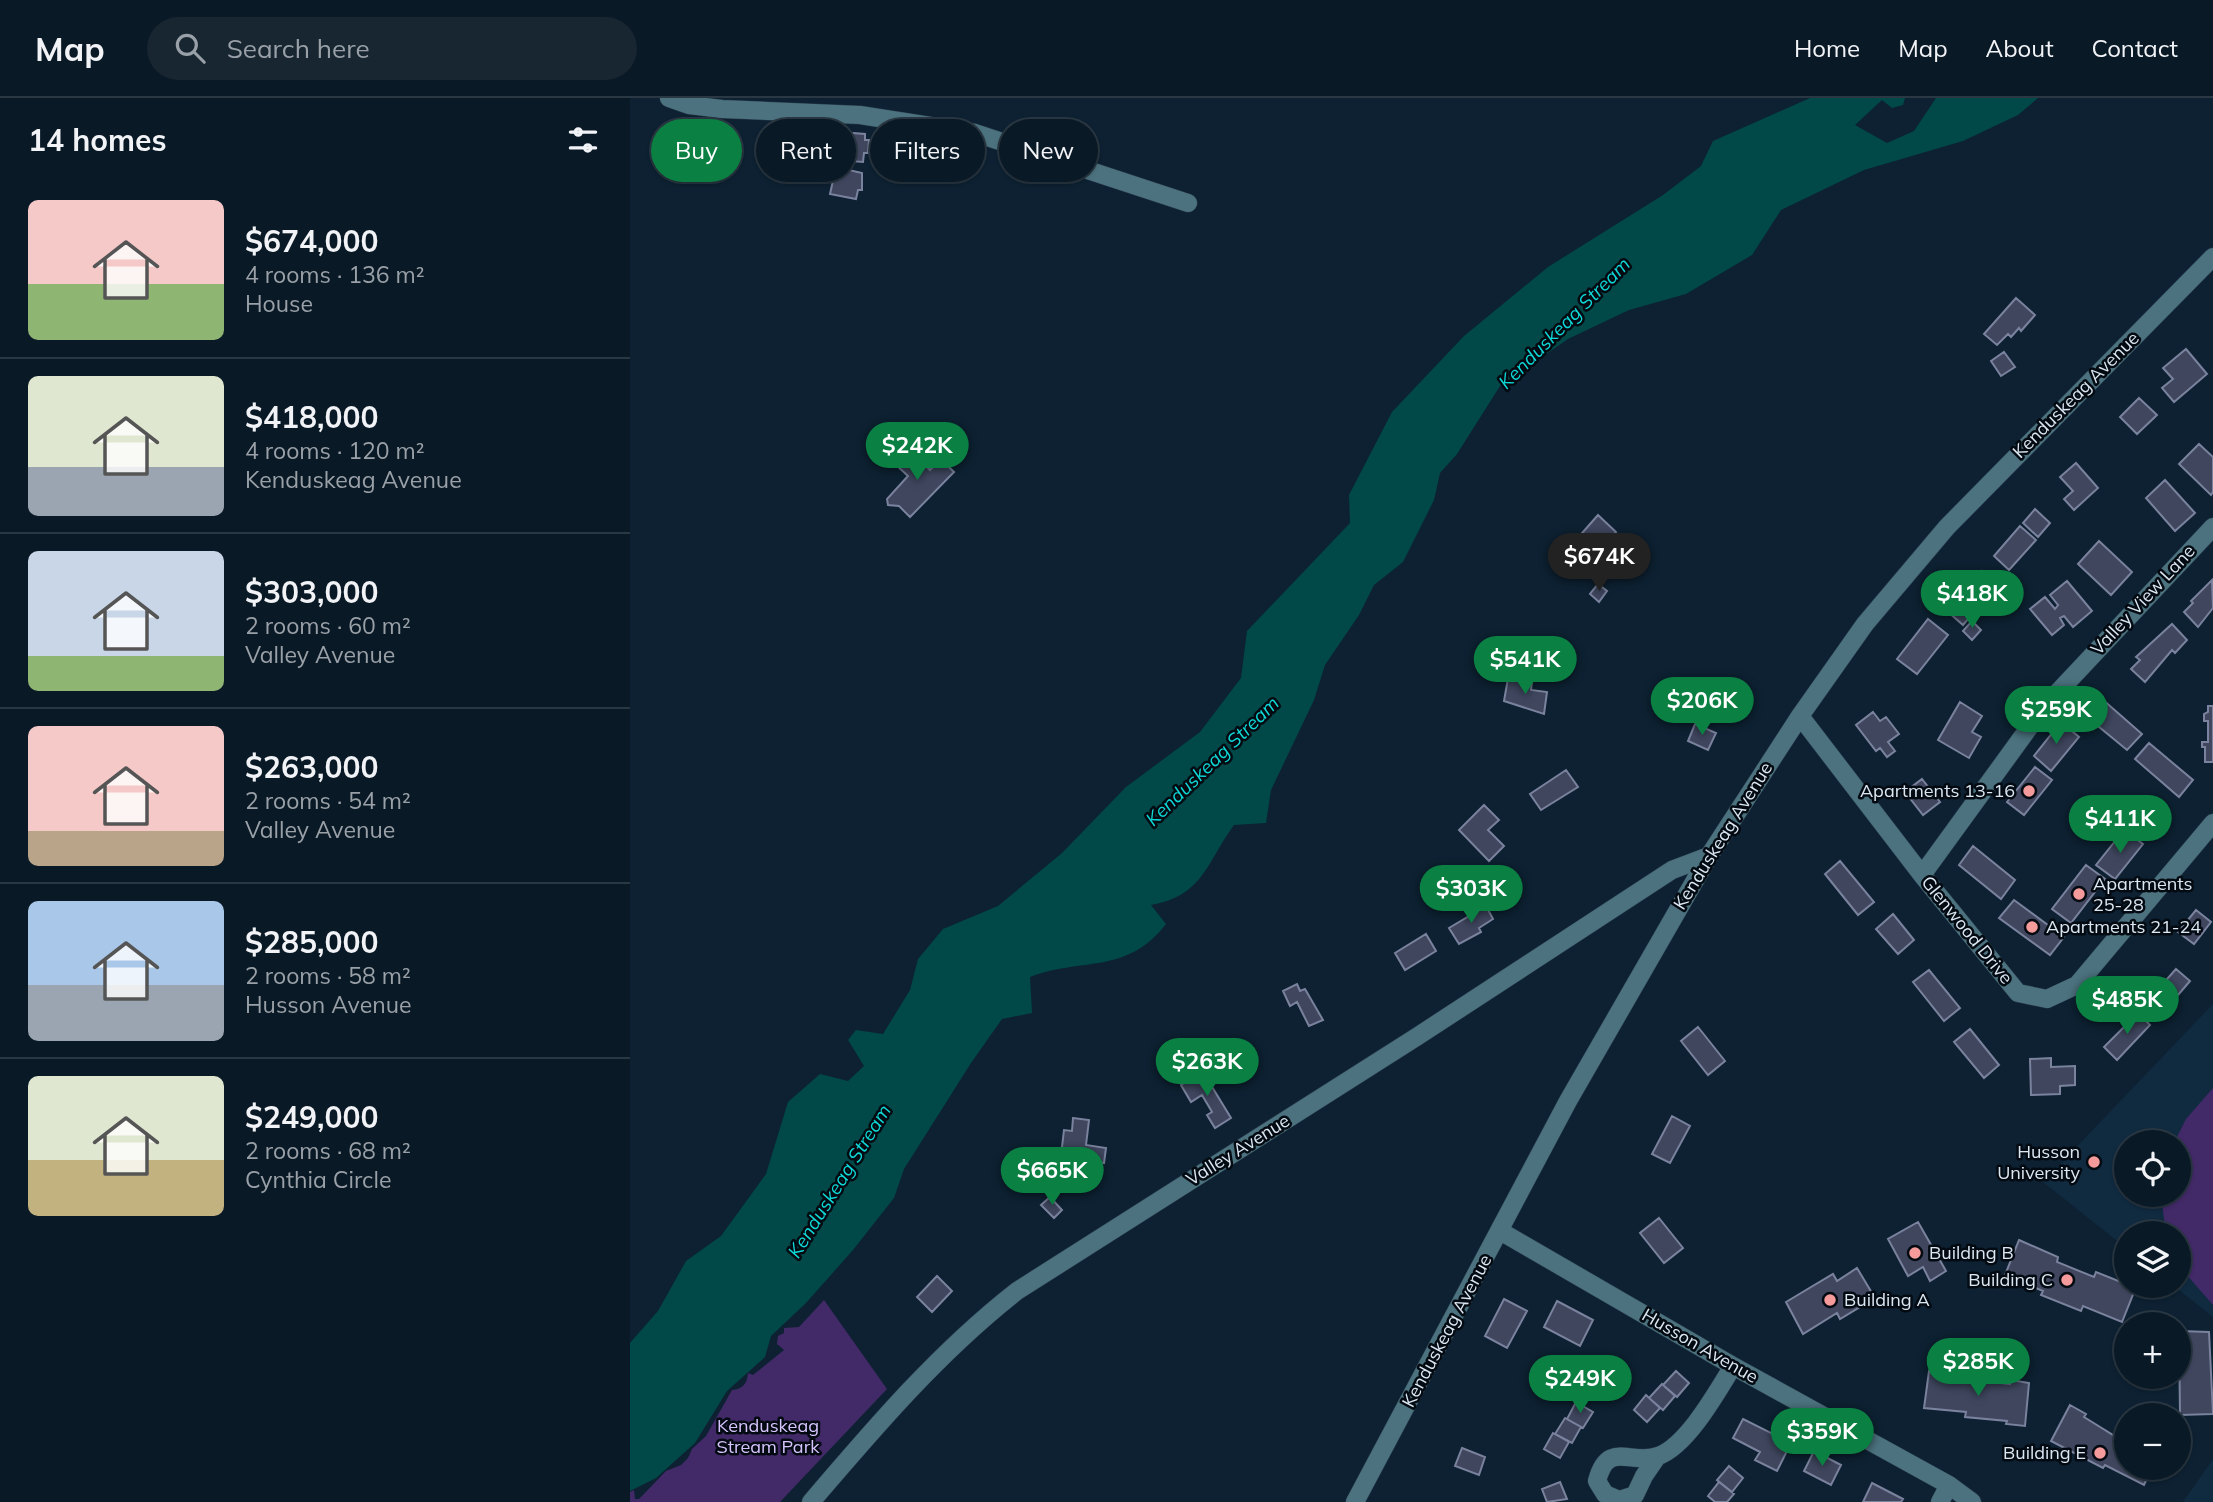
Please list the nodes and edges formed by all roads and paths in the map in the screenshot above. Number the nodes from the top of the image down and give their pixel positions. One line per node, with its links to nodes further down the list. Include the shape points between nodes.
1 (669, 98): 2 (street, via 722,108 860,115 975,133)
2 (1188, 202)
3 (2213, 257): 5 (street, Kenduskeag Avenue, via 1947,527 1865,624)
4 (2213, 527): 8 (street, Valley View Lane, via 2044,707)
5 (1800, 716): 7 (street, Kenduskeag Avenue); 8 (street, Glenwood Drive)
6 (2213, 823): 8 (street, Glenwood Drive, via 2077,985 2047,999 2018,993)
7 (1709, 856): 9 (street, Kenduskeag Avenue, via 1568,1101); 13 (street, Valley Avenue, via 1672,870 1017,1291 930,1368)
8 (1922, 875)
9 (1500, 1231): 10 (street, Husson Avenue); 14 (street, Kenduskeag Avenue)
10 (1733, 1366): 11 (street, via 1684,1437); 12 (street, Husson Avenue)
11 (1657, 1457)
12 (1949, 1485): 15 (street); 16 (street, Husson Avenue)
13 (811, 1502)
14 (1355, 1502)
15 (1940, 1502)
16 (1972, 1502)

